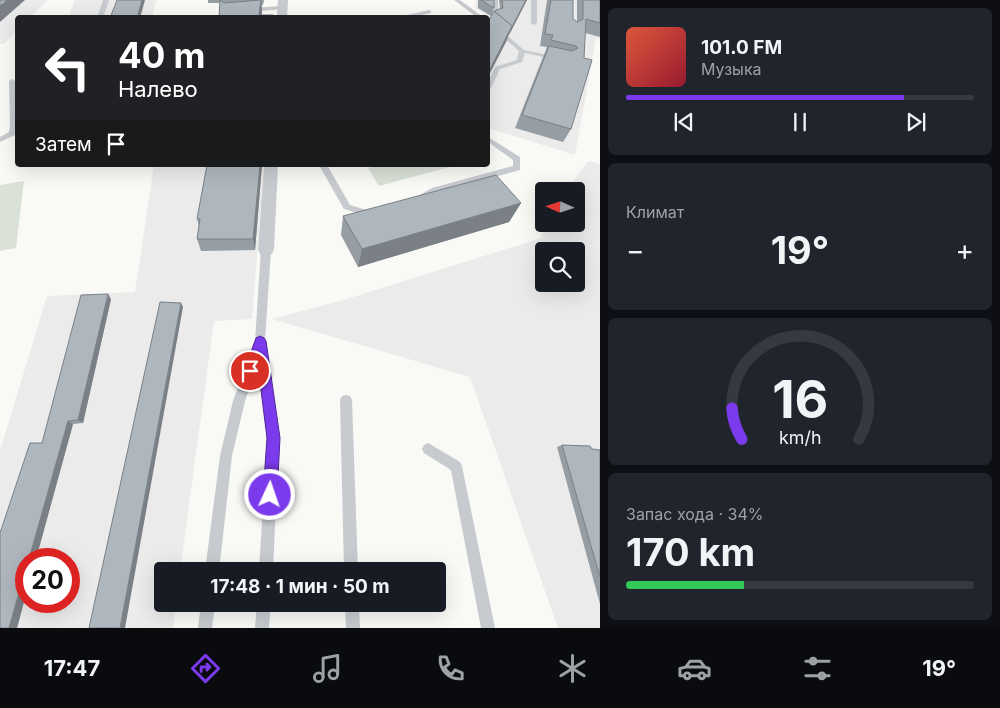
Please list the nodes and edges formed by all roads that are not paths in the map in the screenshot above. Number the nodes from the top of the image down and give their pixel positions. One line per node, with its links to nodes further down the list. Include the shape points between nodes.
1 (106, 0): 8 (lane)
2 (457, 0): 10 (lane)
3 (496, 0): 11 (lane)
4 (534, 0): 13 (lane)
5 (283, 9): 6 (lane)
6 (245, 10)
7 (428, 12): 9 (lane)
8 (101, 15)
9 (412, 15)
10 (478, 15)
11 (496, 15)
12 (490, 23): 14 (lane)
13 (534, 23)
14 (522, 51): 15 (lane); 17 (lane, via 520,61 497,68)
15 (566, 60)
16 (12, 82): 19 (lane, via 14,125 12,133)
17 (490, 84)
18 (490, 139): 22 (lane, via 517,159 518,168 435,190)
19 (0, 140)
20 (271, 167): 24 (street)
21 (324, 167): 23 (lane, via 348,207 370,214)
22 (414, 202)
23 (379, 212)
24 (266, 249): 25 (lane)
25 (260, 341): 28 (lane, via 239,400 226,456); 29 (lane, via 273,438)
26 (346, 400): 30 (lane)
27 (428, 449): 37 (lane, via 456,466)
28 (213, 562)
29 (266, 562)
30 (351, 562)
31 (207, 612): 34 (lane)
32 (263, 612): 35 (lane)
33 (352, 612): 36 (lane)
34 (206, 628)
35 (262, 628)
36 (353, 628)
37 (488, 628)

